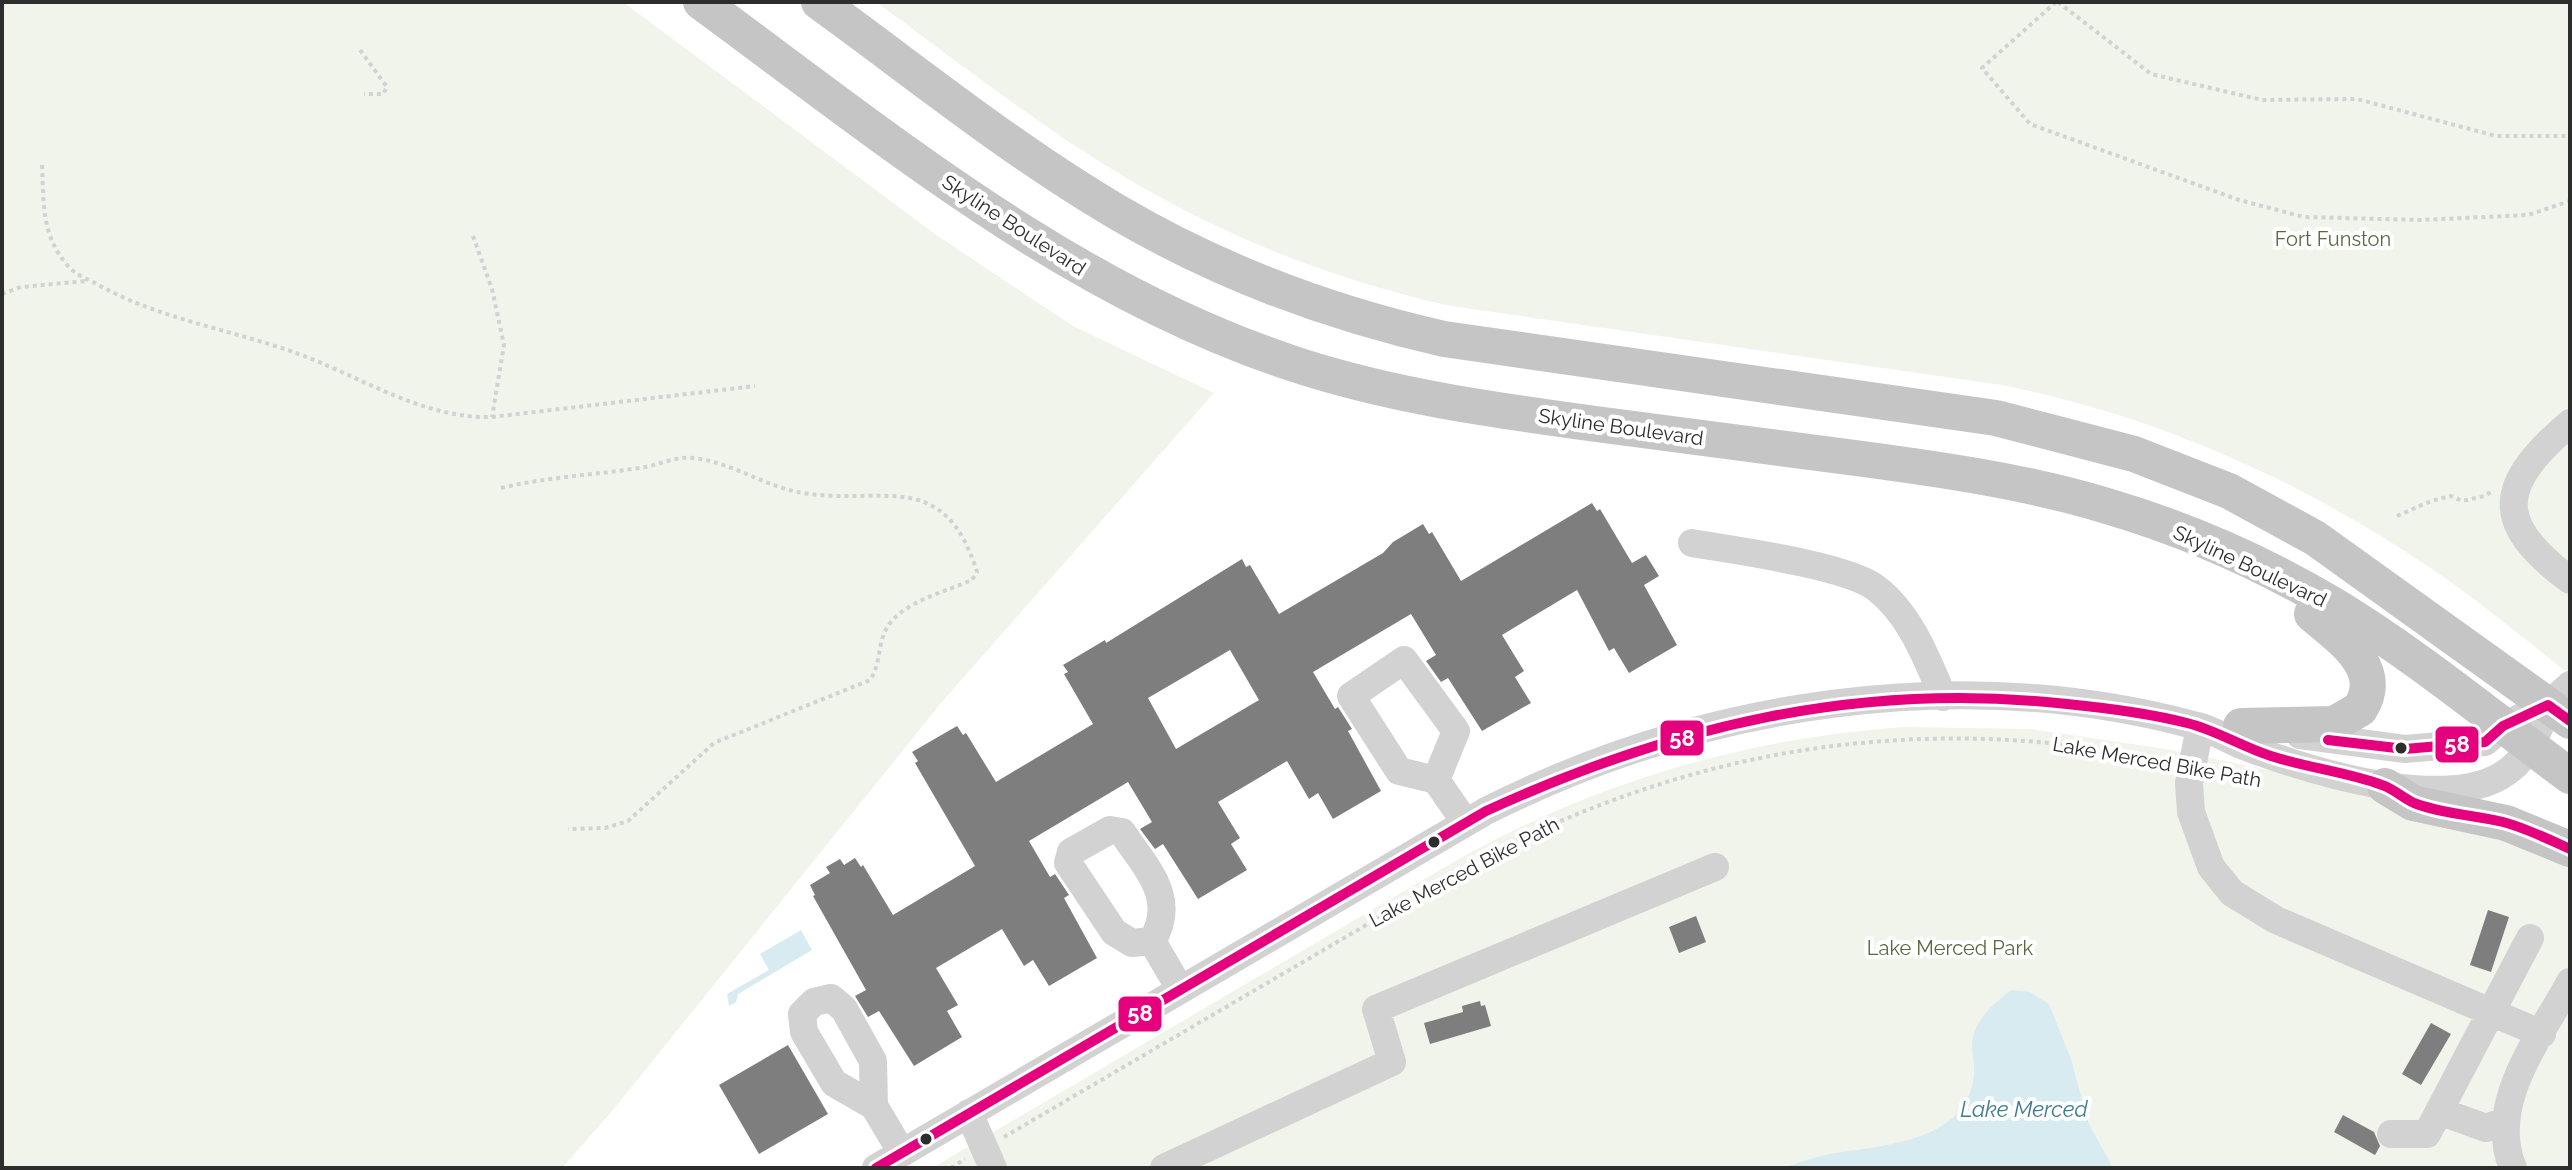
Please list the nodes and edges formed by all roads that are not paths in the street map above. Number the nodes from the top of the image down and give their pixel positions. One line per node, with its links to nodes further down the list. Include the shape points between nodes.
1 (701, 2): 7 (main road, Skyline Boulevard, via 1042,247 1138,301 1252,350 1341,378 1463,405 1906,465 2048,490 2166,526)
2 (819, 2): 4 (main road)
3 (849, 2): 4 (main road)
4 (888, 53): 10 (main road, via 1118,212 1223,267 1315,303 1473,344 1996,418 2090,440 2185,472 2315,538)
5 (2570, 423): 8 (street, via 2526,465 2517,487 2517,527 2530,548)
6 (1692, 543): 9 (street, via 1771,556 1875,587 1905,620)
7 (2250, 562): 11 (main road, via 2349,645 2363,664 2368,684 2360,709 2346,720); 12 (main road, Skyline Boulevard, via 2372,631)
8 (2570, 580)
9 (1943, 697): 13 (street, via 2079,705); 18 (street, via 1821,705 1703,728 1590,764)
10 (2563, 704): 12 (street); 14 (street)
11 (2241, 726): 12 (street, via 2405,749 2485,742); 13 (street)
12 (2503, 726): 14 (main road, Skyline Boulevard)
13 (2200, 727): 17 (street, via 2271,756); 25 (street, via 2189,797 2211,867 2232,893 2276,920)
14 (2532, 749): 15 (main road, Skyline Boulevard); 17 (street, via 2501,777 2470,787)
15 (2570, 776)
16 (1436, 780): 18 (street)
17 (2385, 786): 19 (main road, via 2413,803 2506,823)
18 (1465, 822): 24 (street)
19 (2570, 849)
20 (1715, 867): 35 (street, via 1376,1009 1392,1062)
21 (2530, 938): 25 (street)
22 (1152, 941): 24 (street)
23 (2570, 982): 26 (street)
24 (1180, 989): 29 (street)
25 (2491, 1012): 26 (street); 28 (street)
26 (2542, 1034): 30 (street, via 2512,1091)
27 (874, 1106): 32 (street)
28 (2439, 1111): 30 (street, via 2486,1128); 31 (street, via 2427,1134)
29 (969, 1113): 32 (street); 34 (street)
30 (2505, 1121): 36 (street)
31 (2391, 1134)
32 (902, 1153): 33 (street)
33 (876, 1168)
34 (993, 1168)
35 (1164, 1168)
36 (2513, 1168)

